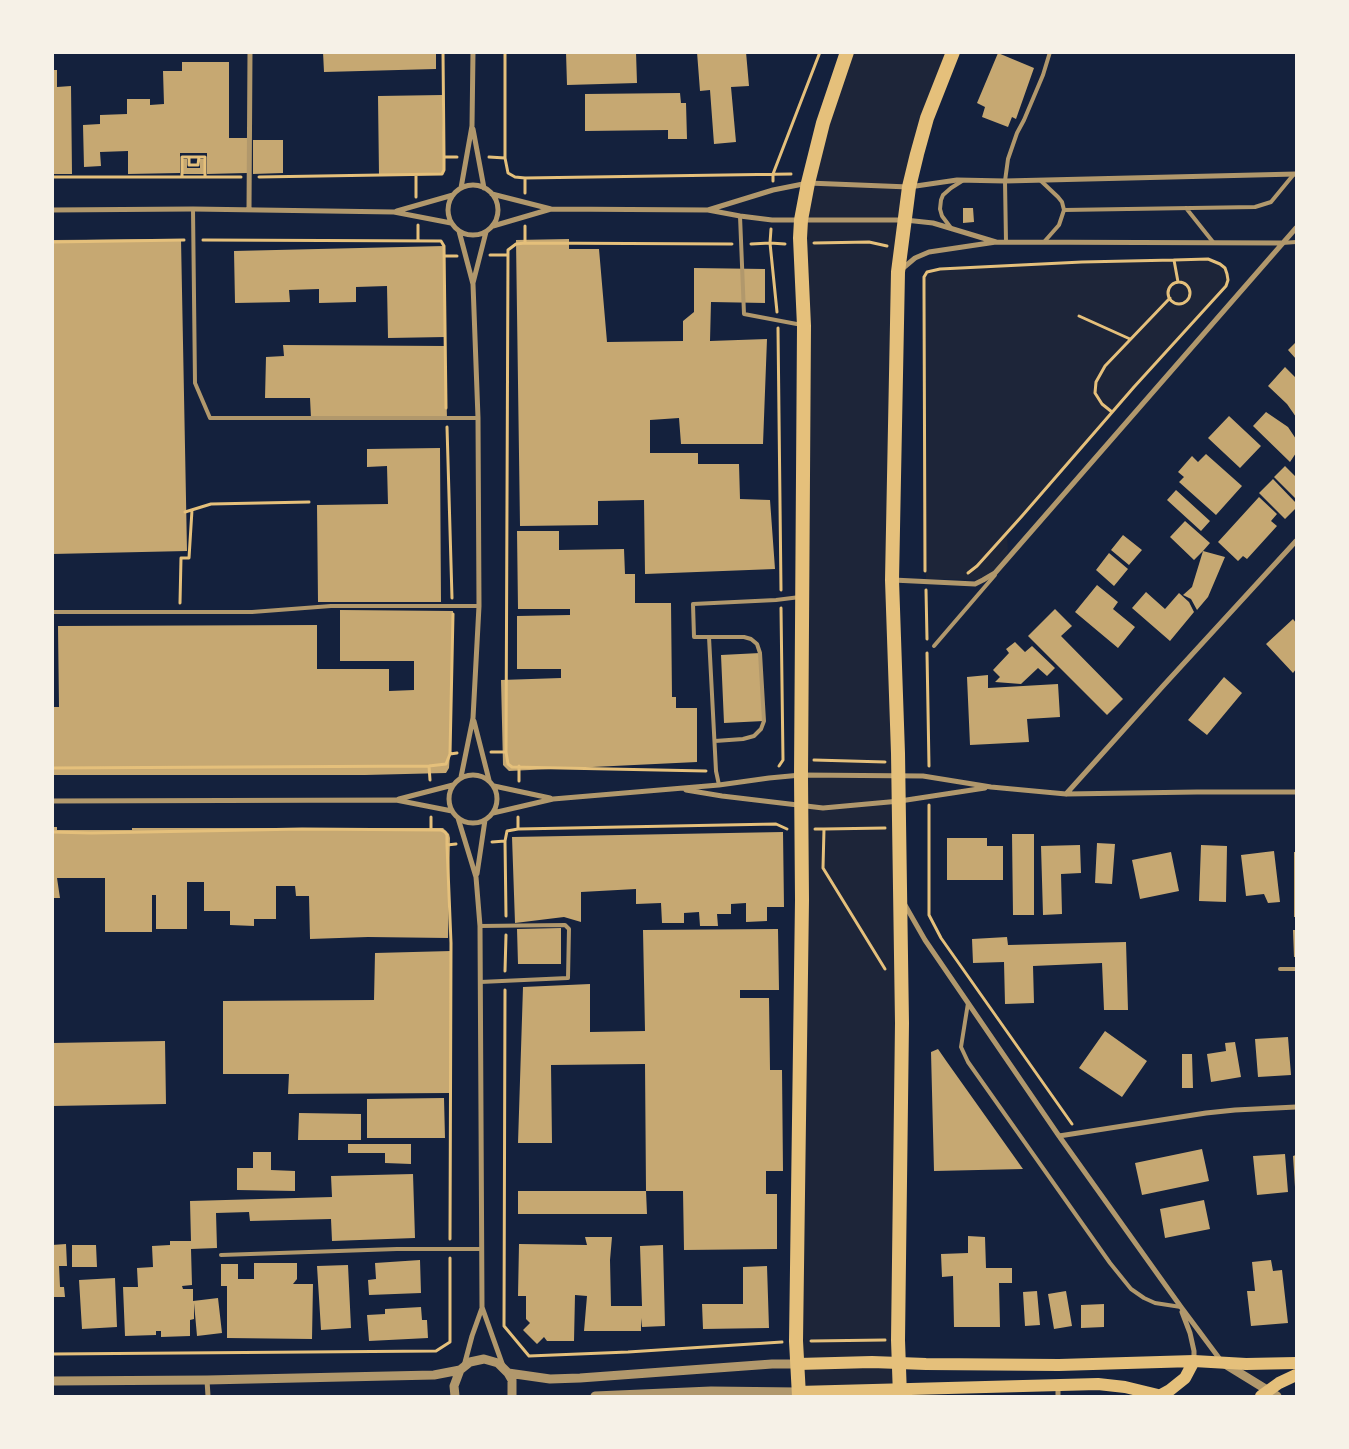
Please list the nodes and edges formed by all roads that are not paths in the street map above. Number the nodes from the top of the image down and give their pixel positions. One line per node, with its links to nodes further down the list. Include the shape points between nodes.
1 (250, 52): 21 (street)
2 (473, 52): 6 (street)
3 (847, 52): 8 (highway)
4 (953, 52): 12 (highway, via 927,118)
5 (1050, 52): 11 (lane, via 1017,133)
6 (472, 126): 13 (street); 14 (street)
7 (1295, 174): 9 (street); 17 (lane, via 1271,202 1260,206)
8 (809, 179): 12 (street); 22 (street); 26 (highway)
9 (1040, 180): 11 (street); 23 (lane, via 1058,197)
10 (962, 181): 11 (street); 12 (street); 31 (lane, via 947,191 940,205 944,221)
11 (1005, 181): 35 (lane)
12 (909, 187): 27 (highway)
13 (461, 188): 14 (street, via 474,185); 16 (street)
14 (484, 188): 15 (street)
15 (492, 194): 19 (street); 29 (street, via 498,209)
16 (453, 195): 24 (street); 28 (street, via 448,206)
17 (1186, 208): 23 (lane); 37 (lane)
18 (193, 209): 20 (street); 21 (street); 43 (lane, via 195,383 210,418)
19 (551, 209): 22 (street); 29 (street)
20 (52, 210)
21 (249, 210): 24 (street)
22 (708, 210): 25 (street)
23 (1064, 210): 36 (lane, via 1059,225)
24 (394, 212): 28 (street)
25 (740, 216): 26 (street); 42 (lane, via 744,314)
26 (801, 220): 27 (street); 42 (highway)
27 (905, 220): 31 (street); 40 (highway)
28 (451, 223): 32 (street)
29 (493, 226): 33 (street)
30 (1296, 228): 39 (street)
31 (952, 229): 34 (street)
32 (460, 232): 33 (street, via 474,236); 41 (street)
33 (486, 232): 41 (street)
34 (996, 242): 35 (street); 40 (street, via 922,254)
35 (1006, 242): 36 (street)
36 (1044, 242): 37 (street)
37 (1213, 242): 39 (street)
38 (1296, 242): 39 (lane)
39 (1282, 243): 45 (street)
40 (898, 272): 46 (highway)
41 (473, 284): 43 (street)
42 (804, 326): 47 (highway)
43 (478, 418): 48 (street)
44 (1296, 541): 64 (street)
45 (1003, 565): 46 (street, via 975,584); 51 (lane)
46 (892, 580): 54 (highway)
47 (802, 597): 50 (lane, via 693,604 694,637); 55 (highway)
48 (480, 606): 49 (lane, via 331,606 252,612); 52 (street)
49 (52, 612)
50 (709, 637): 53 (lane); 53 (lane, via 751,639 757,644 761,663 764,721 761,729 754,736 743,739)
51 (934, 646)
52 (473, 718): 56 (street); 57 (street)
53 (715, 741): 59 (lane)
54 (898, 768): 55 (street); 61 (street, via 923,776); 68 (highway)
55 (801, 776): 59 (street); 69 (highway)
56 (461, 777): 57 (street, via 475,774); 58 (street)
57 (489, 780): 60 (street)
58 (453, 785): 66 (street); 70 (street, via 448,798)
59 (719, 785): 62 (street)
60 (494, 786): 65 (street); 71 (street, via 498,800)
61 (991, 787): 64 (street); 68 (street)
62 (678, 789): 65 (street); 69 (street)
63 (1296, 792): 64 (street)
64 (1066, 794)
65 (553, 798): 71 (street)
66 (396, 800): 67 (street); 70 (street)
67 (52, 801)
68 (900, 801): 69 (street, via 823,808); 75 (highway)
69 (802, 806): 91 (highway)
70 (452, 811): 72 (street)
71 (493, 813): 73 (street)
72 (458, 818): 73 (street, via 471,823); 74 (street)
73 (486, 820): 74 (street)
74 (476, 877): 76 (street)
75 (901, 898): 80 (street, via 915,925); 88 (highway)
76 (480, 926): 79 (street); 79 (lane, via 567,926 569,929 568,978)
77 (1280, 969): 78 (lane)
78 (1296, 969)
79 (480, 982): 83 (street)
80 (968, 1004): 82 (street); 86 (lane, via 961,1047 968,1062 1131,1290 1155,1302)
81 (1296, 1107): 82 (street, via 1206,1113)
82 (1059, 1136): 86 (street)
83 (482, 1249): 84 (lane); 85 (street)
84 (221, 1255)
85 (482, 1307): 93 (street); 94 (street)
86 (1181, 1307): 87 (street, via 1190,1333); 89 (street)
87 (1194, 1361): 89 (main road); 92 (main road); 106 (main road, via 1185,1378)
88 (898, 1362): 91 (main road); 92 (main road); 99 (highway)
89 (1223, 1363): 90 (main road); 101 (street)
90 (1296, 1363)
91 (798, 1364): 94 (street, via 560,1379); 100 (highway)
92 (1059, 1365): 98 (main road)
93 (462, 1368): 94 (street, via 470,1362 484,1359); 96 (street, via 434,1375); 103 (street, via 454,1386)
94 (506, 1370): 104 (street, via 512,1380)
95 (1296, 1375): 101 (main road, via 1279,1383)
96 (207, 1380): 97 (street); 102 (street)
97 (52, 1381)
98 (1058, 1391): 99 (main road); 106 (main road, via 1098,1384)
99 (900, 1392): 100 (main road)
100 (799, 1394): 105 (street, via 711,1391)
101 (1269, 1395)
102 (208, 1396)
103 (455, 1396)
104 (512, 1396)
105 (596, 1396)
106 (1161, 1396)

